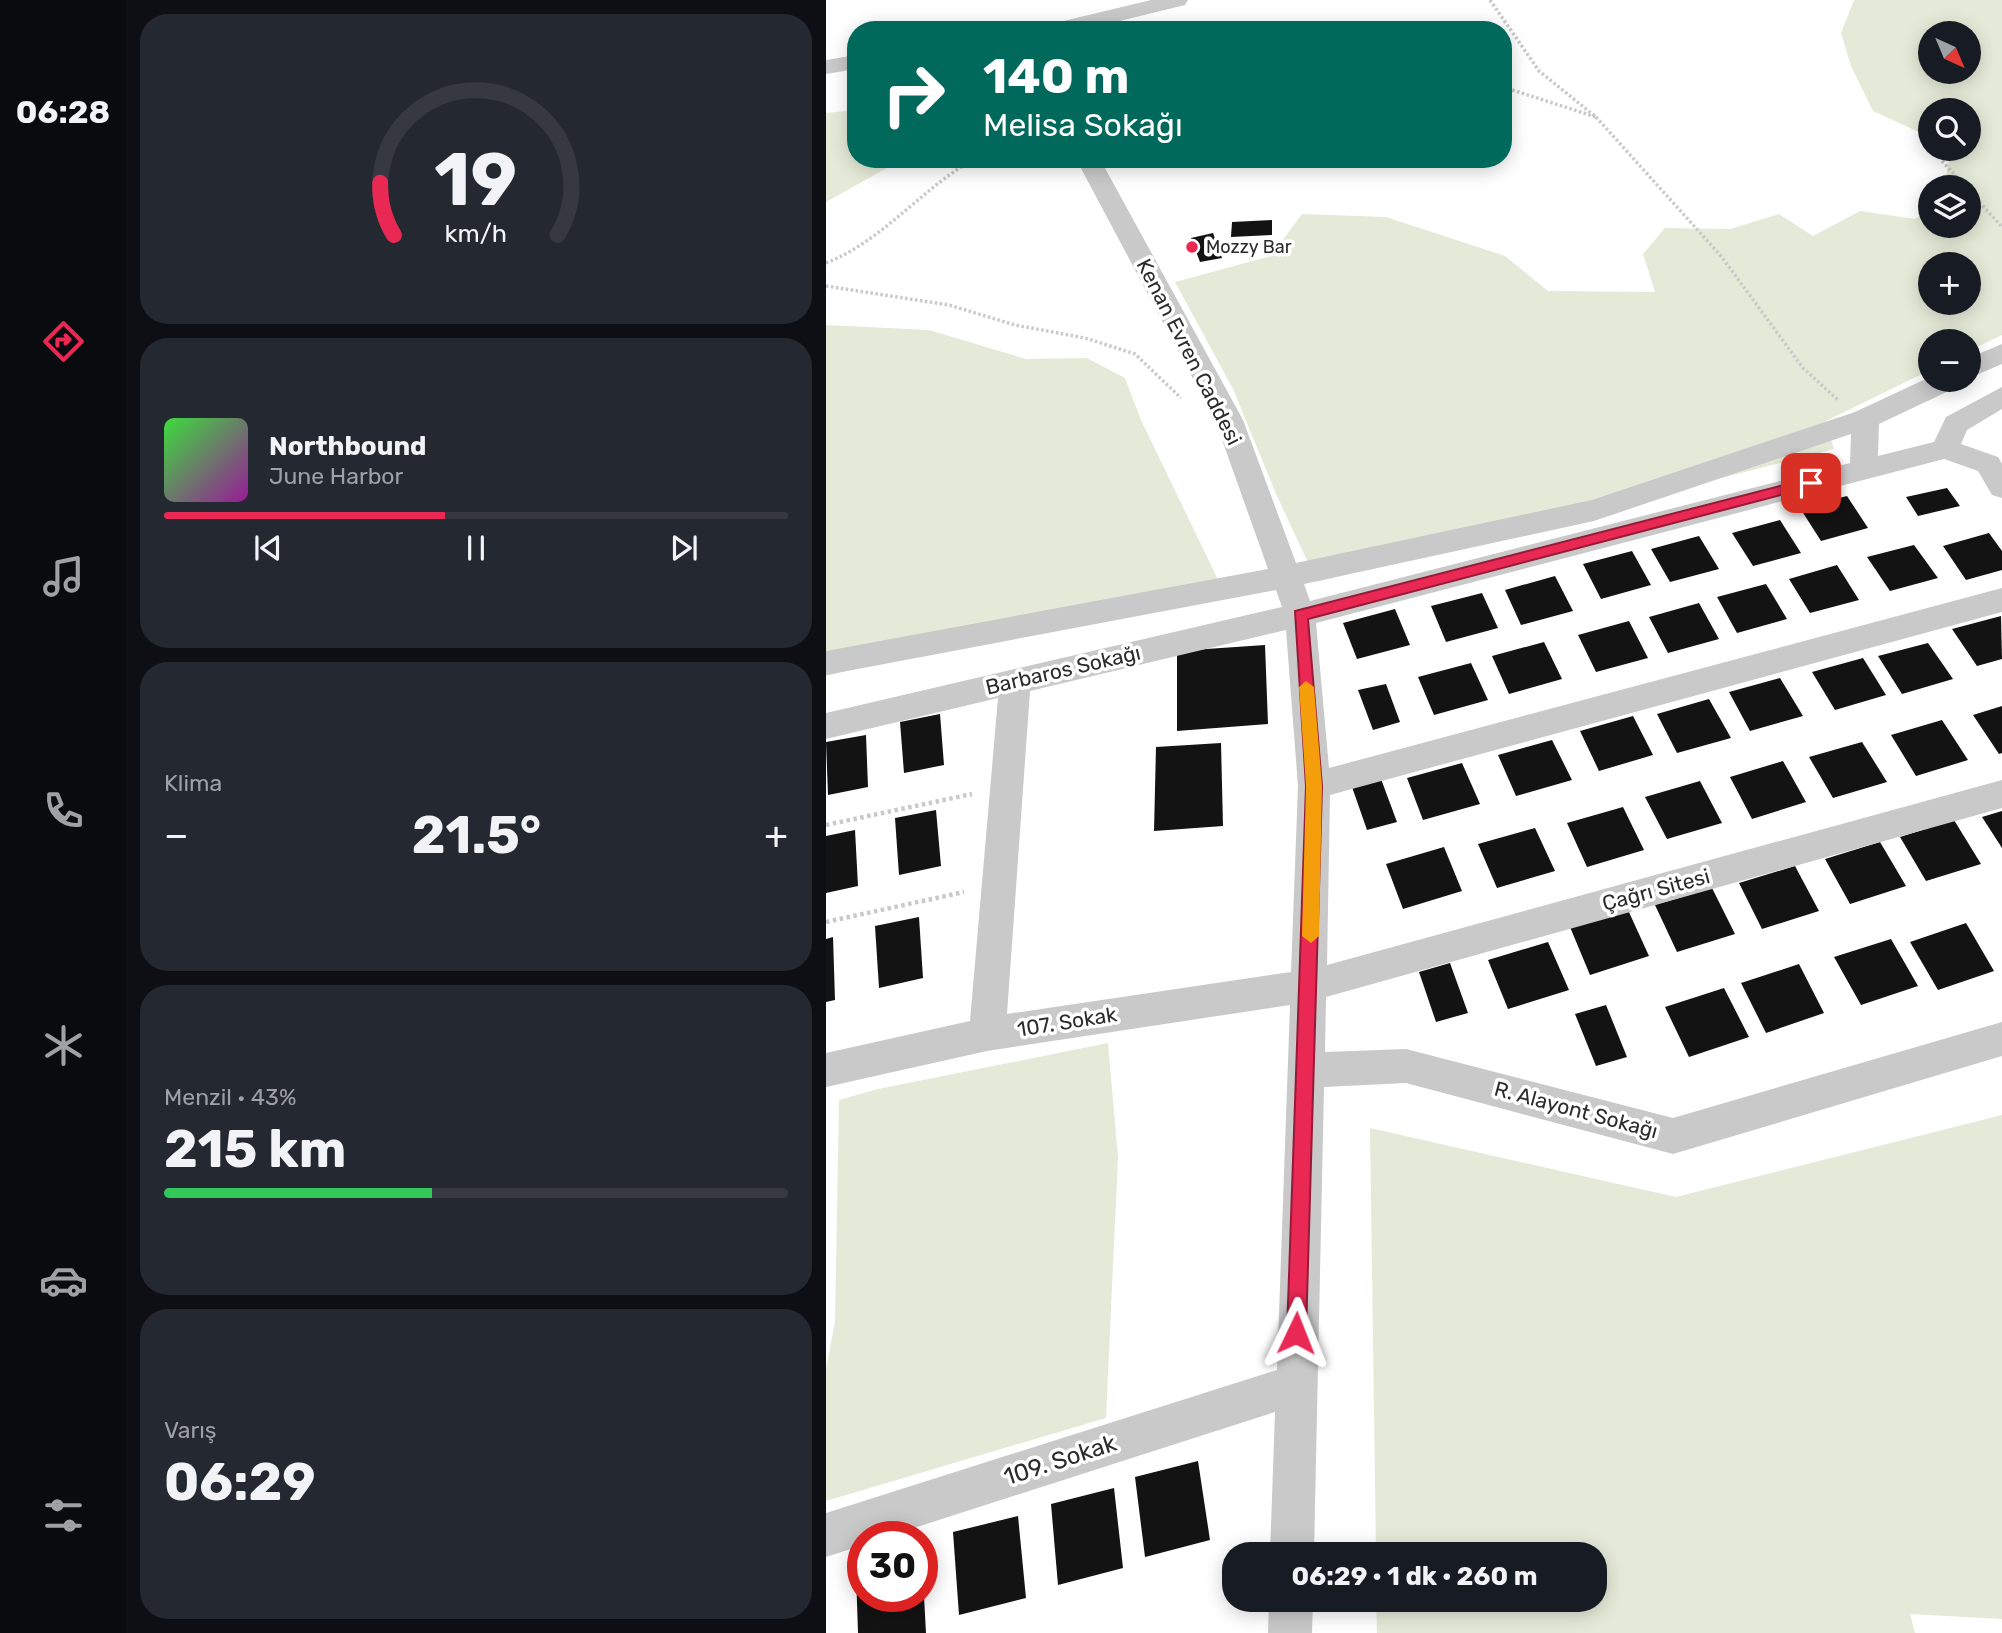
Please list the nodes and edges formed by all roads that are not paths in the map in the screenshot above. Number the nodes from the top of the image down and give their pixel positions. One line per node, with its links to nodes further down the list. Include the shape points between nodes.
1 (1177, 0): 2 (street)
2 (1092, 21)
3 (847, 64): 4 (street)
4 (826, 67)
5 (1093, 168): 14 (street, Kenan Evren Caddesi, via 1229,420)
6 (2002, 353): 7 (street)
7 (1981, 363)
8 (1922, 392): 10 (street)
9 (2002, 396): 11 (street, via 1956,424)
10 (1865, 419): 12 (street); 14 (street, via 1594,510)
11 (1945, 449): 12 (street, Barbaros Sokağı); 13 (street, via 1988,464)
12 (1864, 469): 16 (street, Barbaros Sokağı)
13 (2002, 488)
14 (1286, 577): 16 (street, Kenan Evren Caddesi); 17 (street)
15 (2002, 600): 20 (street)
16 (1300, 615): 18 (street, Barbaros Sokağı); 20 (street, Kenan Evren Caddesi)
17 (826, 663)
18 (1015, 681): 19 (street, Barbaros Sokağı); 23 (street)
19 (826, 726)
20 (1314, 786): 22 (street, Kenan Evren Caddesi)
21 (2002, 794): 22 (street, Çağrı Sitesi)
22 (1309, 986): 23 (street, 107. Sokak); 26 (street, Kenan Evren Caddesi)
23 (987, 1034): 25 (street, 107. Sokak)
24 (2002, 1039): 26 (street, R. Alayont Sokağı, via 1673,1136 1406,1066)
25 (826, 1070)
26 (1306, 1070): 27 (street, Kenan Evren Caddesi)
27 (1294, 1385): 28 (street, 109. Sokak); 29 (street, Kenan Evren Caddesi)
28 (826, 1535)
29 (1292, 1542)
30 (1291, 1612): 31 (street)
31 (1290, 1633)

